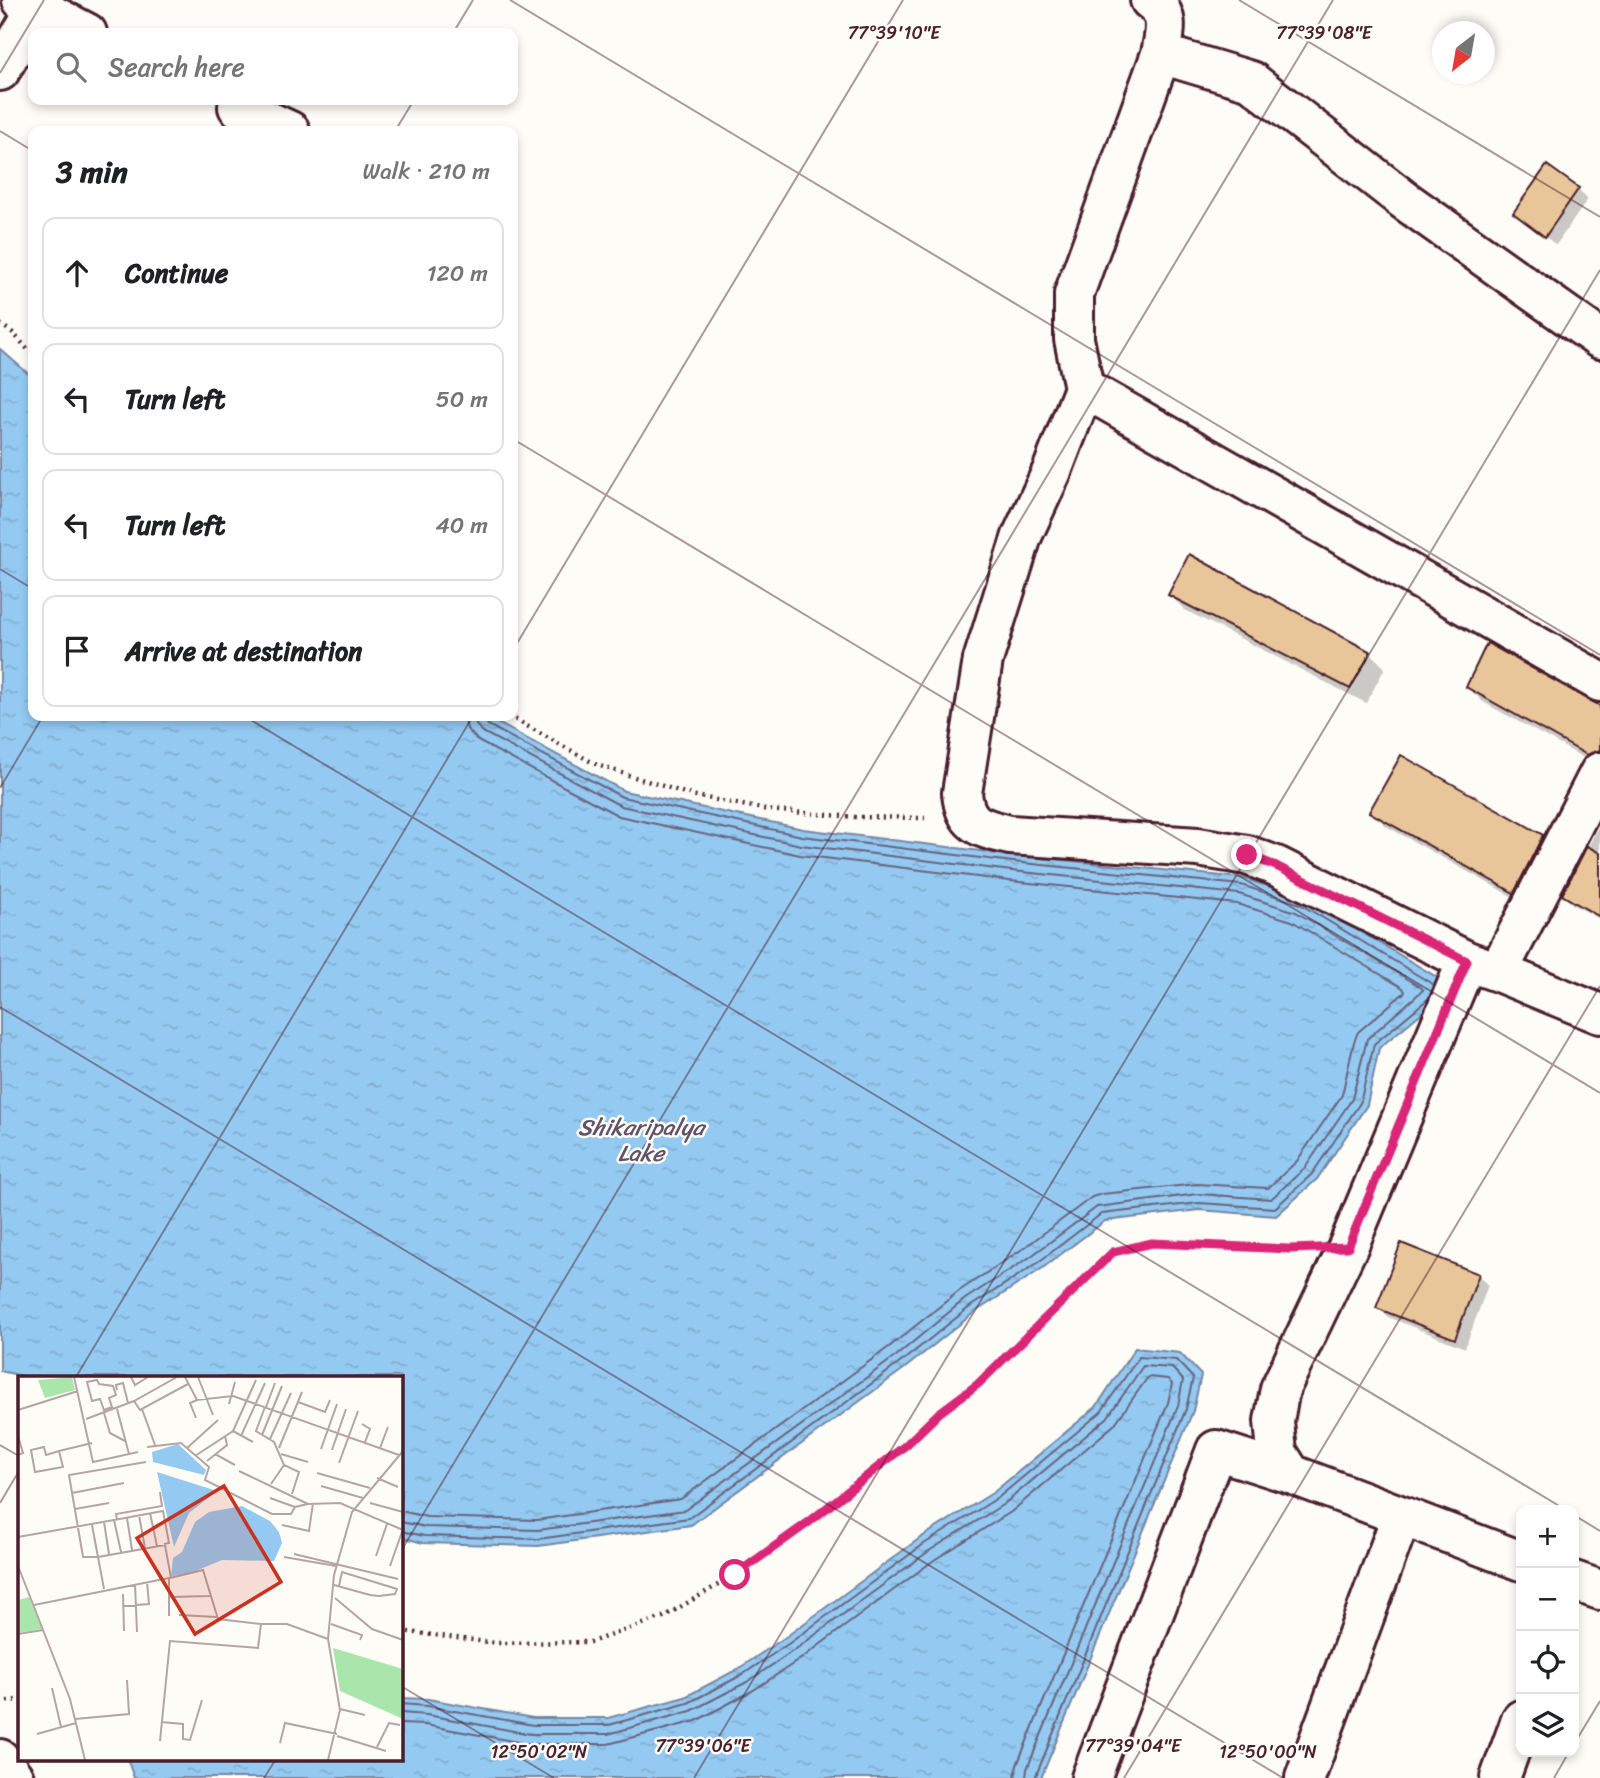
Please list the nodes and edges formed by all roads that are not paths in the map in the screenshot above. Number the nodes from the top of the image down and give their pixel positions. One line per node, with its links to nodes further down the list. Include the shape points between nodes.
1 (1150, 0): 4 (street, via 1160,7 1165,20)
2 (29, 4): 3 (street); 5 (street)
3 (77, 28)
4 (1161, 54): 8 (street, via 1251,81 1405,200); 9 (street, via 1074,294 1074,339)
5 (0, 71)
6 (229, 113): 7 (street)
7 (273, 126)
8 (1600, 339)
9 (1084, 387): 10 (street); 12 (street, via 1022,536 983,660 962,793 963,808 972,823 1010,835 1198,847 1247,855)
10 (1600, 682)
11 (1600, 772): 12 (street)
12 (1483, 967): 13 (street); 14 (street, via 1280,1389 1274,1421 1277,1452)
13 (1600, 1014)
14 (1291, 1474): 15 (street); 22 (street, via 1216,1450)
15 (1401, 1517): 16 (street); 23 (street)
16 (1516, 1559)
17 (1579, 1583): 18 (street)
18 (1600, 1590)
19 (1516, 1734): 24 (street)
20 (0, 1759): 21 (street)
21 (14, 1778)
22 (1091, 1778)
23 (1306, 1778)
24 (1500, 1778)

